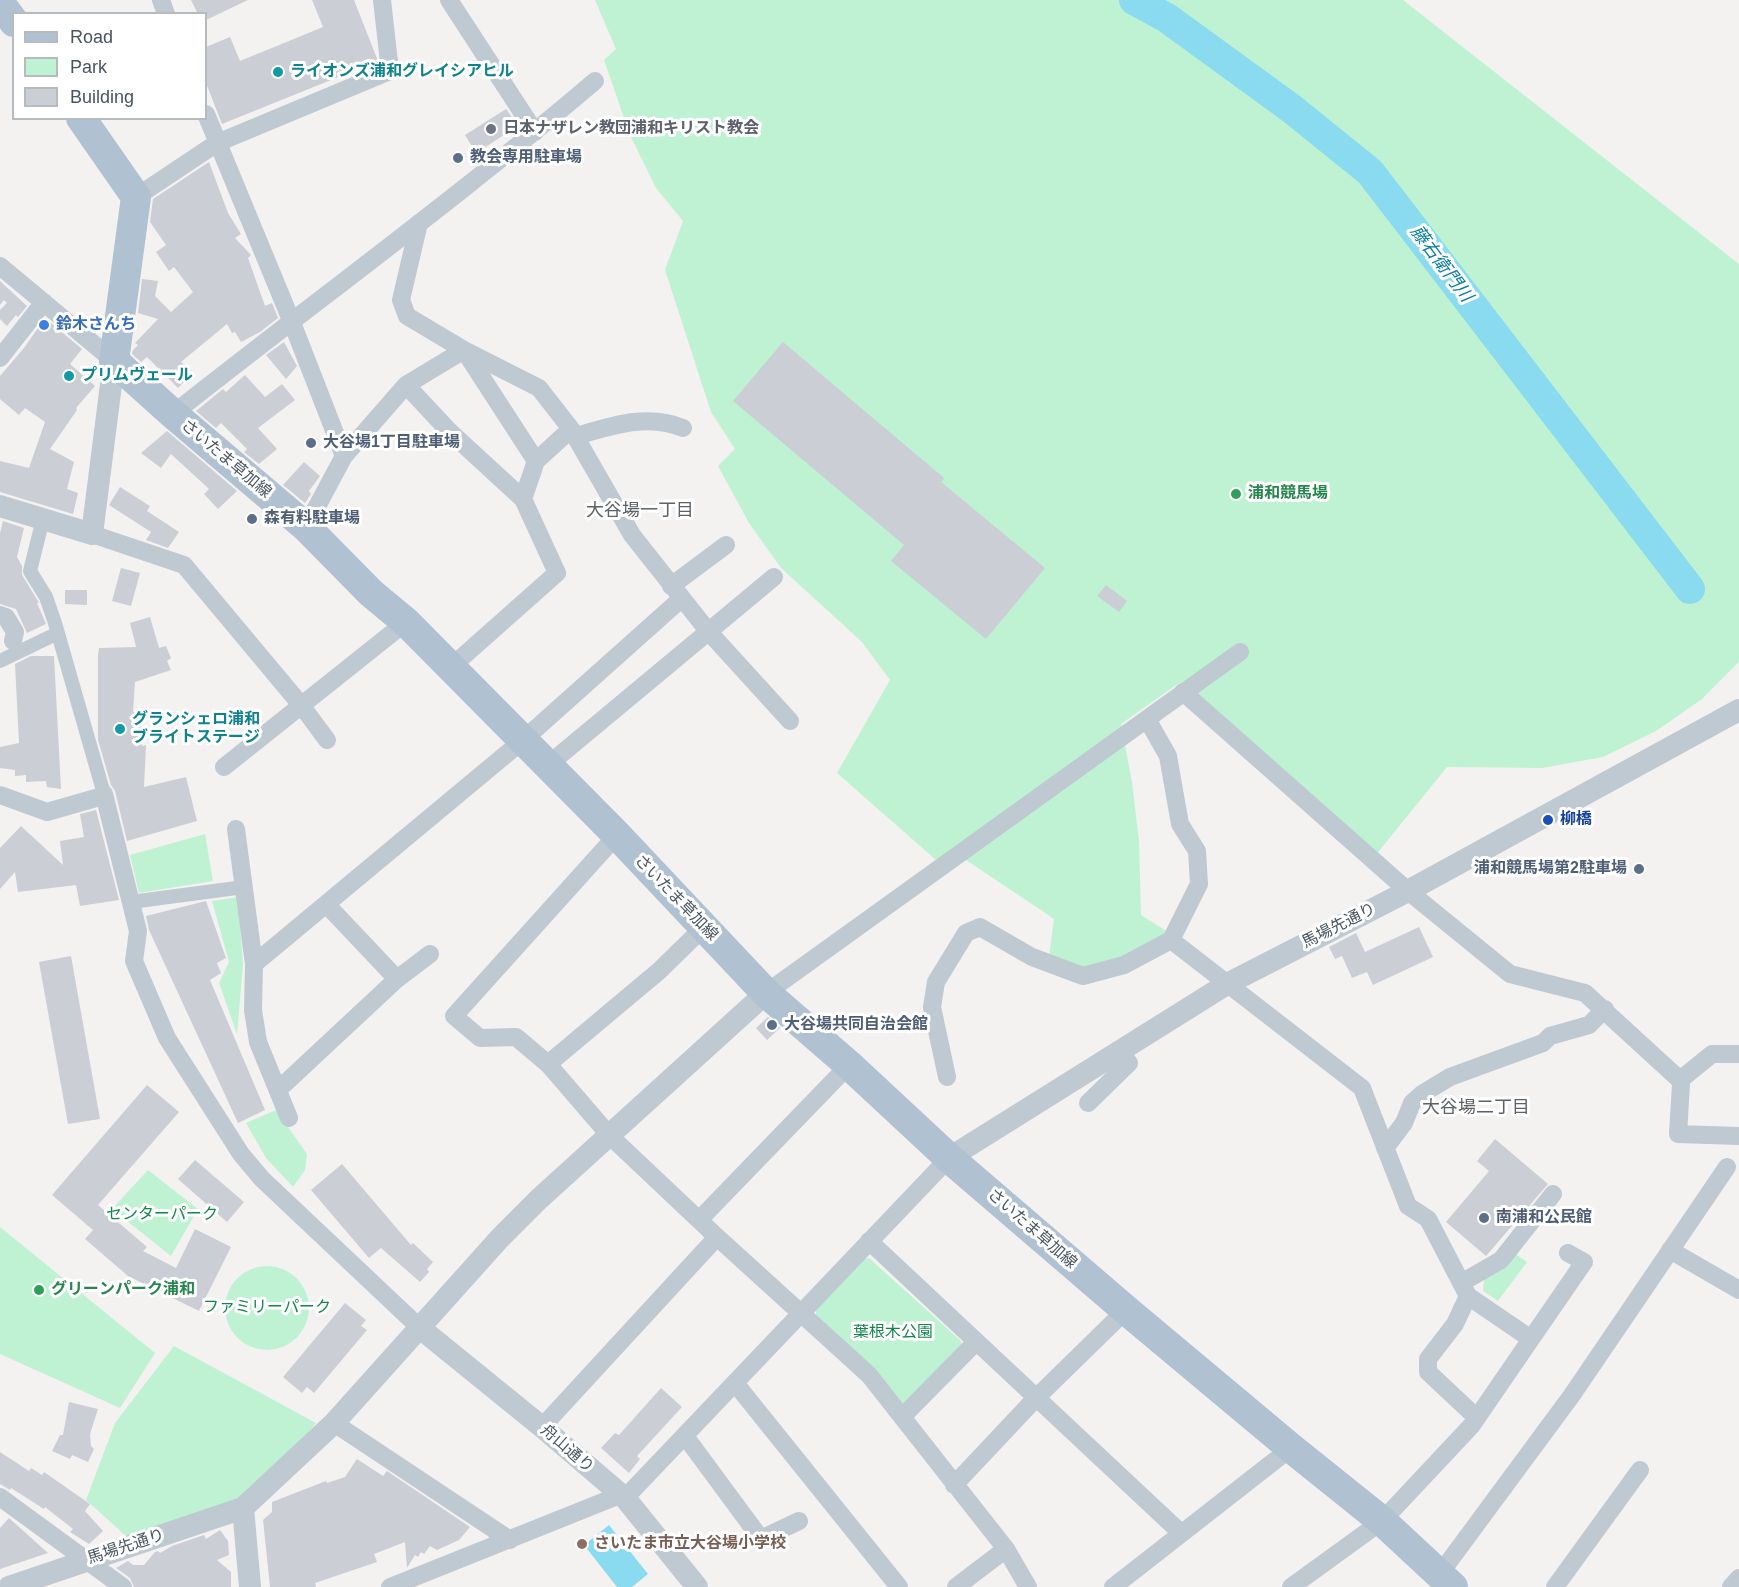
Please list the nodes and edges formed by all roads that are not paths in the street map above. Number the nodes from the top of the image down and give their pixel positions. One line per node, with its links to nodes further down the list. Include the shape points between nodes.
1 (382, 0): 9 (street, via 390,71)
2 (449, 0): 8 (street)
3 (0, 3): 4 (main road)
4 (12, 19)
5 (595, 81): 8 (street)
6 (207, 117): 9 (street)
7 (82, 120): 10 (main road)
8 (535, 132): 11 (street)
9 (217, 143): 10 (street); 14 (street)
10 (136, 197): 17 (main road)
11 (419, 223): 14 (street); 15 (street, via 400,300 407,316)
12 (0, 266): 13 (street)
13 (44, 302): 16 (street); 17 (street)
14 (291, 320): 19 (street); 22 (street)
15 (464, 350): 18 (street); 21 (street, via 538,388); 23 (street)
16 (0, 358)
17 (114, 361): 19 (main road, さいたま草加線); 28 (street)
18 (406, 385): 22 (street); 24 (street)
19 (173, 414): 27 (main road, さいたま草加線)
20 (683, 428): 21 (street, via 655,420)
21 (574, 432): 23 (street); 31 (street, via 632,535)
22 (344, 456): 27 (street)
23 (536, 461): 24 (street)
24 (523, 499): 39 (street, via 557,573)
25 (0, 508): 26 (street)
26 (43, 519): 28 (street); 35 (street, via 30,571)
27 (306, 527): 33 (main road, さいたま草加線, via 371,593)
28 (92, 534): 41 (street, via 184,564)
29 (726, 545): 31 (street)
30 (774, 577): 34 (street)
31 (676, 593): 34 (street); 46 (street)
32 (0, 615): 36 (street, via 6,616 15,632)
33 (406, 622): 39 (main road, さいたま草加線); 41 (street)
34 (708, 631): 44 (street); 47 (street)
35 (58, 633): 38 (street); 50 (street)
36 (13, 641)
37 (1240, 651): 40 (street)
38 (0, 661)
39 (451, 667): 46 (main road, さいたま草加線)
40 (1183, 692): 43 (street); 54 (street)
41 (301, 705): 45 (street); 48 (street)
42 (1738, 714): 54 (street, 馬場先通り)
43 (1147, 719): 58 (street, via 1168,756 1180,824 1197,851 1199,884); 63 (street)
44 (790, 721)
45 (327, 740)
46 (522, 741): 47 (main road, さいたま草加線); 56 (street)
47 (548, 765): 52 (main road, さいたま草加線)
48 (224, 767)
49 (0, 795): 50 (street, via 47,812)
50 (104, 795): 55 (street)
51 (236, 829): 53 (street)
52 (616, 835): 57 (main road, さいたま草加線); 67 (street, via 454,1016 480,1038 516,1037)
53 (244, 887): 55 (street); 60 (street)
54 (1408, 891): 62 (street, 馬場先通り); 64 (street, via 1510,974 1585,993)
55 (131, 902): 89 (street, via 138,931 134,961 168,1038 241,1154 262,1179)
56 (327, 905): 60 (street); 61 (street)
57 (704, 927): 63 (main road, さいたま草加線); 67 (street)
58 (1171, 939): 62 (street); 69 (street, via 1124,965 1083,976 1032,957 980,927 966,933 936,982 932,1007)
59 (429, 954): 61 (street)
60 (254, 964): 71 (street, via 253,1010 258,1042)
61 (397, 979): 71 (street)
62 (1227, 984): 65 (street, 馬場先通り); 76 (street, via 1362,1088)
63 (766, 993): 68 (main road, さいたま草加線); 74 (street)
64 (1605, 1010): 70 (street); 76 (street, via 1589,1025 1550,1036 1544,1043 1450,1077 1422,1094 1412,1103 1404,1123)
65 (1119, 1051): 72 (street, via 1129,1064); 77 (street, 馬場先通り)
66 (1739, 1054): 70 (street, via 1712,1054)
67 (548, 1064): 74 (street)
68 (849, 1065): 77 (main road, さいたま草加線); 80 (street)
69 (947, 1077)
70 (1680, 1080): 75 (street, via 1678,1134)
71 (279, 1089): 73 (street)
72 (1088, 1103)
73 (289, 1118)
74 (610, 1136): 80 (street); 89 (street, via 500,1238)
75 (1739, 1136)
76 (1385, 1149): 85 (street, via 1408,1206 1428,1219)
77 (949, 1158): 82 (street); 87 (main road, さいたま草加線)
78 (1727, 1167): 83 (street)
79 (1553, 1194): 85 (street, via 1501,1260)
80 (699, 1220): 81 (street)
81 (717, 1238): 88 (street); 97 (street)
82 (869, 1241): 88 (street); 91 (street)
83 (1670, 1250): 86 (street); 113 (street)
84 (1568, 1252): 90 (street, via 1584,1262)
85 (1464, 1289): 90 (street); 95 (street, via 1455,1324 1428,1359 1428,1372)
86 (1739, 1290)
87 (1126, 1310): 93 (street); 99 (main road, さいたま草加線)
88 (802, 1313): 92 (street); 94 (street, via 869,1375)
89 (420, 1328): 96 (street); 97 (street, 舟山通り)
90 (1530, 1339): 95 (street)
91 (976, 1342): 93 (street); 94 (street)
92 (735, 1383): 98 (street); 119 (street)
93 (1035, 1399): 101 (street); 107 (street)
94 (902, 1418): 101 (street)
95 (1477, 1418): 106 (street)
96 (334, 1423): 104 (street); 108 (street)
97 (542, 1427): 103 (street, 舟山通り)
98 (685, 1436): 103 (street); 105 (street, via 761,1539)
99 (1290, 1448): 106 (main road, さいたま草加線); 107 (street)
100 (1640, 1470): 124 (street)
101 (954, 1485): 109 (street)
102 (0, 1497): 110 (street)
103 (623, 1497): 108 (street); 118 (street, 舟山通り)
104 (243, 1508): 110 (street, 馬場先通り); 116 (street)
105 (799, 1521)
106 (1382, 1521): 113 (main road, さいたま草加線); 123 (street)
107 (1180, 1533): 122 (street)
108 (510, 1540): 112 (street)
109 (1006, 1549): 120 (street); 121 (street)
110 (87, 1560): 114 (street, 馬場先通り); 115 (street)
111 (1739, 1578): 125 (street)
112 (428, 1580): 117 (street)
113 (1446, 1581)
114 (9, 1587)
115 (123, 1587)
116 (250, 1587)
117 (390, 1587)
118 (697, 1587)
119 (899, 1587)
120 (956, 1587)
121 (1028, 1587)
122 (1113, 1587)
123 (1292, 1587)
124 (1555, 1587)
125 (1731, 1587)

